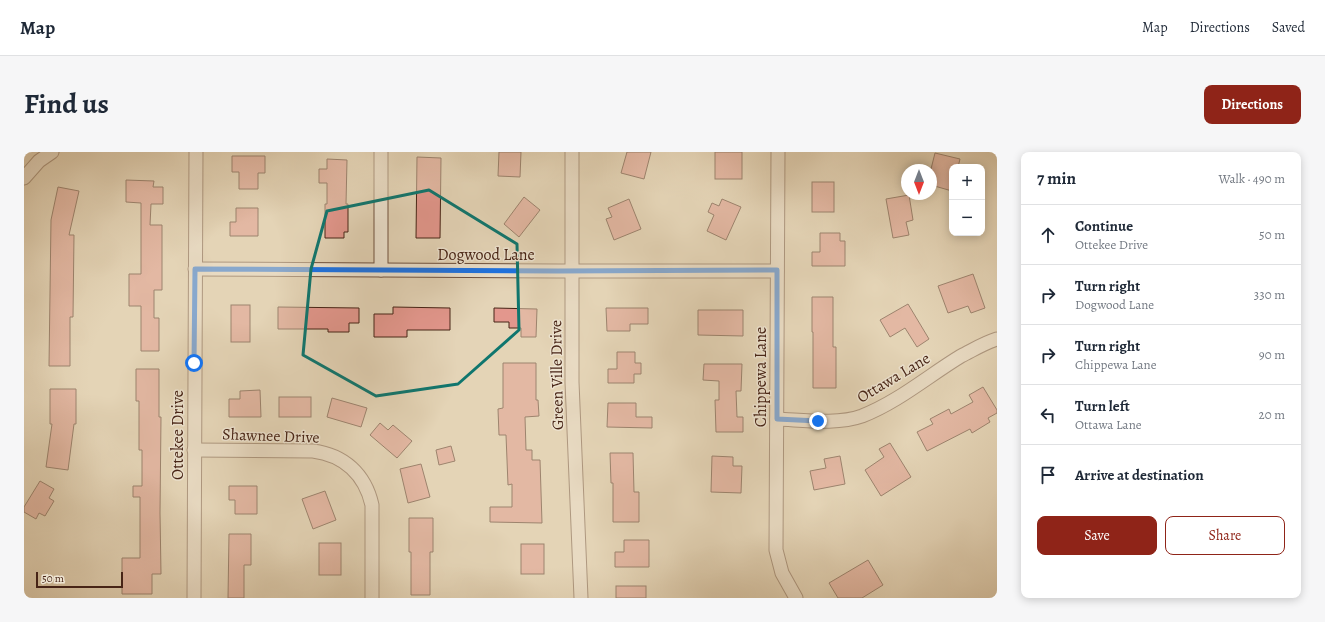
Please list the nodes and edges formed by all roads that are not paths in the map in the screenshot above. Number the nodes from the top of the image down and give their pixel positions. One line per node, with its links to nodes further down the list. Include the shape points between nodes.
1 (52, 152): 6 (street, via 39,160)
2 (196, 152): 7 (street, Ottekee Drive)
3 (382, 152): 8 (street)
4 (572, 152): 10 (street, Green Ville Drive)
5 (778, 152): 9 (street, Chippewa Lane)
6 (24, 178)
7 (195, 269): 8 (street, Dogwood Lane); 13 (street, Ottekee Drive)
8 (381, 270): 10 (street, Dogwood Lane)
9 (777, 270): 10 (street, Dogwood Lane); 12 (street, Chippewa Lane)
10 (572, 271): 16 (street, Green Ville Drive, via 572,382)
11 (997, 340): 12 (street, Ottawa Lane, via 975,348 892,400 861,416 843,420)
12 (777, 419): 17 (street, Chippewa Lane, via 776,550 782,572)
13 (194, 450): 14 (street, Ottekee Drive); 15 (street, Shawnee Drive, via 313,451 332,455 348,465 364,483 372,505)
14 (194, 598)
15 (372, 598)
16 (581, 598)
17 (796, 598)

